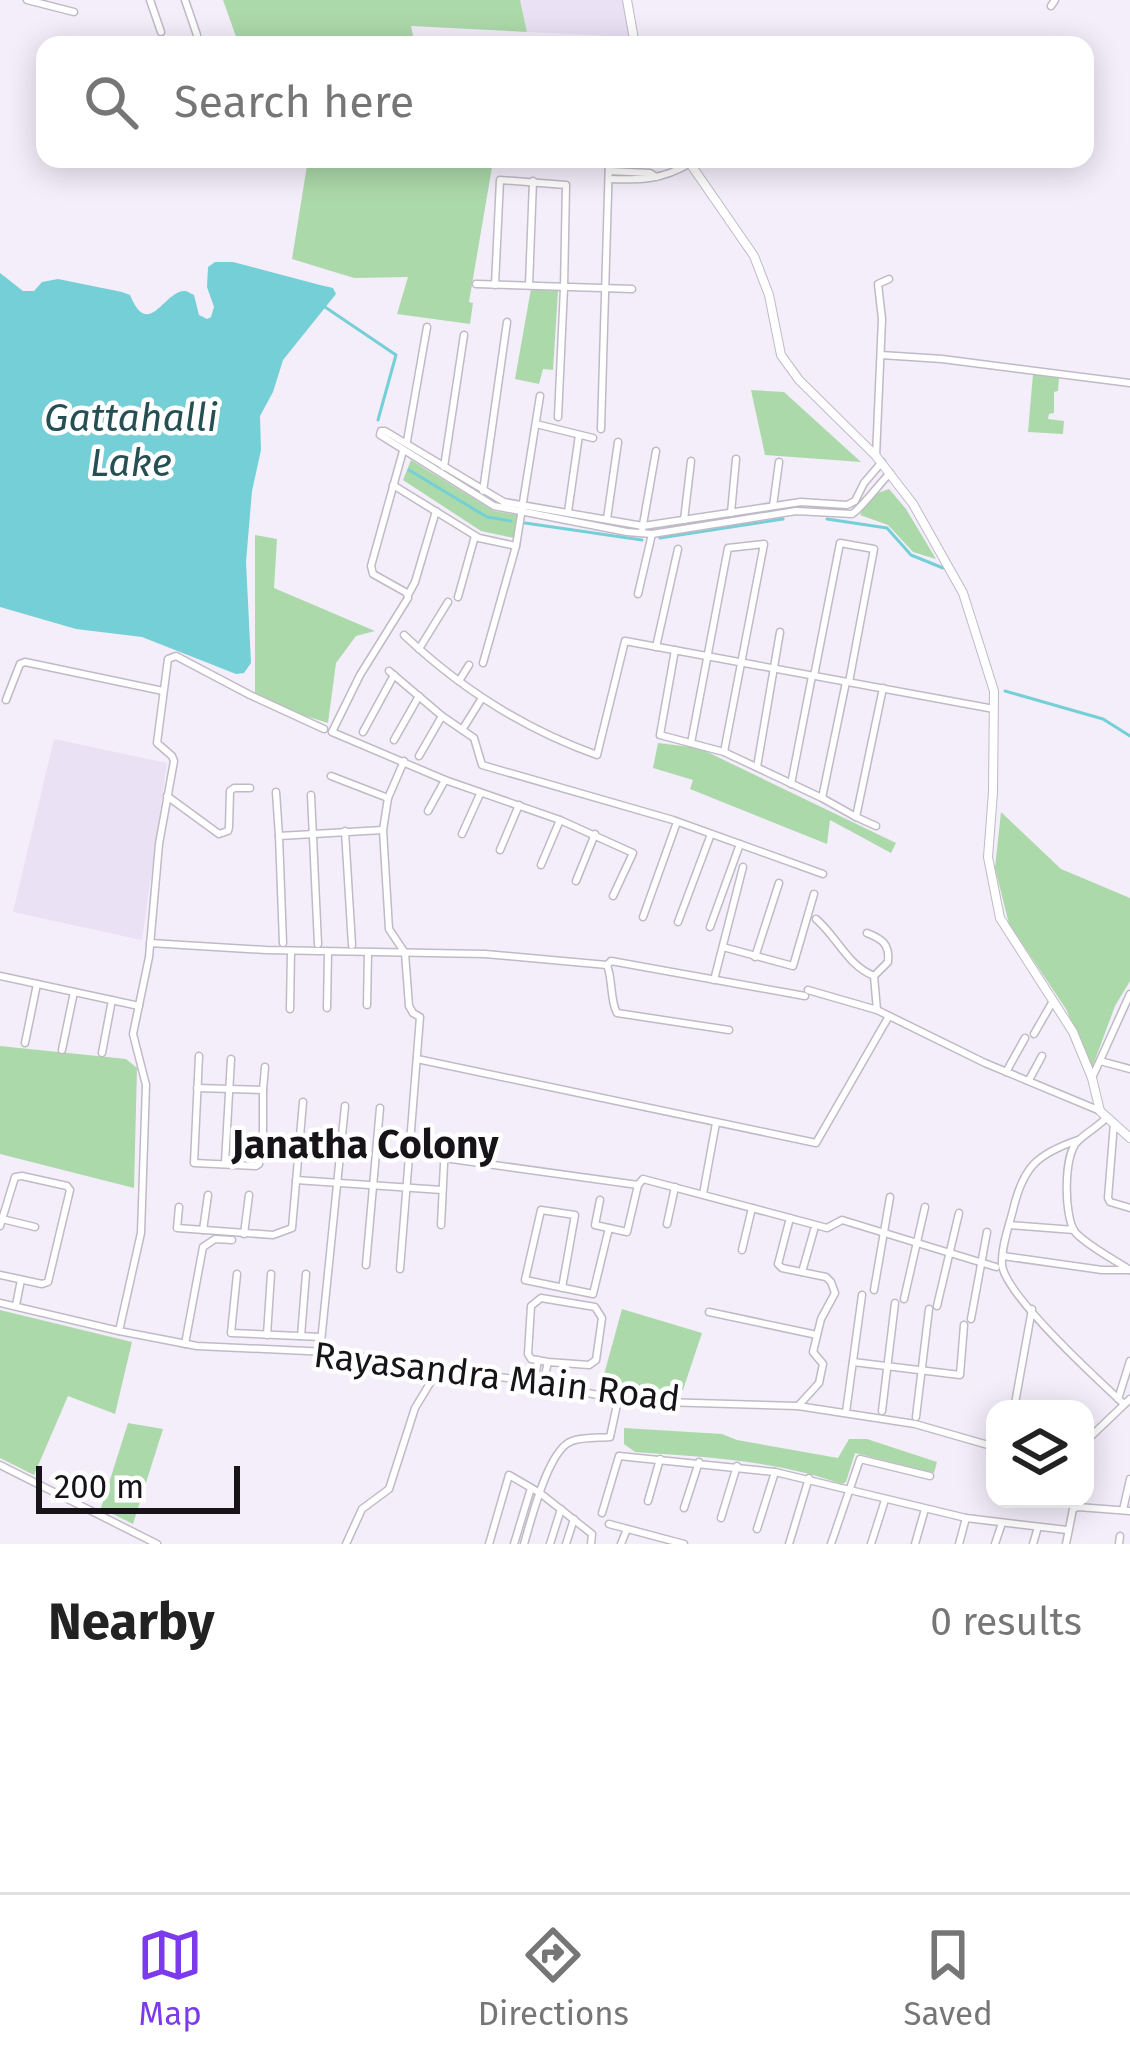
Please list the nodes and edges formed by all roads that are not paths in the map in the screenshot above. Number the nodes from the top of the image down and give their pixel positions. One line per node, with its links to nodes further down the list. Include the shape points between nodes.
1 (32, 0): 5 (street)
2 (150, 0): 6 (street)
3 (185, 0): 7 (street)
4 (627, 0): 8 (main road)
5 (74, 12)
6 (161, 32)
7 (197, 35)
8 (633, 36)
9 (609, 168): 12 (street)
10 (680, 168): 12 (street, via 656,177)
11 (693, 168): 36 (main road, via 754,256 781,355)
12 (609, 175): 19 (street)
13 (532, 181): 16 (street, via 499,182); 17 (street); 18 (street, via 567,188)
14 (889, 279): 24 (street, via 878,284)
15 (476, 284): 16 (street)
16 (495, 285): 17 (street)
17 (529, 286): 18 (street)
18 (564, 288): 19 (street); 27 (street)
19 (605, 289): 20 (street); 29 (street)
20 (632, 289)
21 (507, 322): 42 (street)
22 (427, 327): 33 (street)
23 (464, 335): 39 (street)
24 (881, 355): 25 (street); 36 (street)
25 (1130, 383)
26 (540, 395): 28 (street)
27 (558, 417)
28 (536, 424): 30 (street); 44 (street)
29 (601, 429)
30 (579, 435): 31 (street); 46 (street)
31 (593, 438)
32 (618, 442): 48 (street)
33 (405, 447): 39 (street); 41 (street); 44 (street, via 494,506)
34 (656, 451): 50 (street)
35 (736, 459): 47 (street)
36 (879, 459): 40 (main road); 43 (street, via 852,504)
37 (691, 461): 49 (street)
38 (778, 462): 43 (street)
39 (444, 467): 42 (street)
40 (890, 473): 51 (street, via 852,514 796,511); 77 (main road, via 963,592)
41 (394, 485): 45 (street); 56 (street, via 371,566)
42 (483, 490): 44 (street)
43 (772, 506): 47 (street)
44 (523, 509): 46 (street); 50 (street); 53 (street)
45 (436, 511): 52 (street); 56 (street)
46 (568, 512): 48 (street)
47 (730, 513): 49 (street)
48 (607, 519): 50 (street)
49 (683, 520): 50 (street)
50 (642, 530): 51 (street)
51 (652, 534): 55 (street)
52 (475, 536): 53 (street); 57 (street)
53 (516, 546): 66 (street)
54 (677, 549): 61 (street)
55 (638, 594)
56 (408, 595): 86 (street, via 332,732)
57 (458, 596)
58 (448, 602): 62 (street)
59 (780, 632): 68 (street)
60 (404, 635): 62 (street)
61 (656, 647): 63 (street); 75 (street, via 626,641 597,755)
62 (419, 649): 70 (street)
63 (675, 650): 64 (street); 83 (street, via 660,735)
64 (707, 656): 65 (street); 65 (street, via 728,548 764,544); 83 (street)
65 (740, 662): 68 (street); 84 (street)
66 (483, 663)
67 (469, 665): 70 (street)
68 (773, 669): 69 (street); 87 (street)
69 (813, 676): 71 (street); 71 (street, via 840,543 874,549); 90 (street)
70 (459, 681): 75 (street)
71 (847, 682): 72 (street); 97 (street)
72 (883, 688): 77 (street); 100 (street)
73 (163, 692): 76 (street, via 25,662); 79 (street, via 168,659 176,656); 95 (street, via 157,739 172,756)
74 (419, 696): 78 (street); 81 (street, via 392,673); 82 (street)
75 (482, 698): 80 (street)
76 (6, 700)
77 (994, 709): 143 (main road, via 988,857 1000,918)
78 (442, 716): 80 (street); 85 (street)
79 (324, 729)
80 (462, 730): 102 (street, via 474,738 482,765)
81 (364, 732)
82 (394, 740)
83 (691, 742): 84 (street)
84 (724, 752): 87 (street)
85 (419, 756)
86 (404, 761): 89 (street); 96 (street)
87 (757, 767): 90 (street)
88 (331, 776): 96 (street)
89 (445, 780): 93 (street); 99 (street)
90 (791, 784): 97 (street)
91 (250, 788): 95 (street, via 230,791 229,827 219,834)
92 (276, 791): 110 (street)
93 (481, 792): 98 (street); 107 (street)
94 (311, 795): 106 (street)
95 (167, 796): 125 (street)
96 (388, 798): 104 (street)
97 (821, 798): 100 (street)
98 (519, 806): 101 (street); 112 (street)
99 (428, 812)
100 (856, 817): 103 (street)
101 (560, 820): 108 (street); 113 (street)
102 (677, 821): 109 (street); 120 (street)
103 (876, 826)
104 (383, 830): 105 (street); 133 (street, via 389,928)
105 (346, 831): 106 (street); 128 (street)
106 (313, 832): 110 (street); 127 (street)
107 (462, 834)
108 (596, 834): 116 (street); 119 (street, via 633,853)
109 (711, 834): 111 (street); 122 (street)
110 (279, 836): 126 (street)
111 (740, 844): 115 (street); 123 (street)
112 (500, 850)
113 (541, 865)
114 (743, 868): 129 (street)
115 (823, 874)
116 (576, 880)
117 (778, 883): 134 (street)
118 (814, 894): 134 (street, via 793,966)
119 (613, 896)
120 (643, 917)
121 (816, 919): 137 (street, via 858,969)
122 (678, 922)
123 (710, 927)
124 (867, 934): 137 (street, via 887,947 888,962)
125 (150, 943): 130 (street); 145 (street)
126 (283, 943)
127 (318, 944)
128 (352, 945)
129 (723, 947): 134 (street); 138 (street)
130 (291, 951): 131 (street); 147 (street)
131 (328, 952): 132 (street); 146 (street)
132 (368, 952): 133 (street); 144 (street)
133 (405, 953): 135 (street); 158 (street, via 409,1006 420,1017)
134 (755, 957)
135 (607, 965): 138 (street); 151 (street, via 617,1013)
136 (0, 976): 139 (street)
137 (874, 976): 148 (street)
138 (714, 980): 148 (street)
139 (37, 984): 140 (street); 152 (street)
140 (74, 992): 142 (street); 153 (street)
141 (1130, 994): 149 (street)
142 (112, 1000): 145 (street); 154 (street)
143 (1053, 1000): 162 (street); 163 (main road)
144 (368, 1005)
145 (139, 1006): 235 (street, via 134,1042 146,1084 140,1233)
146 (327, 1008)
147 (290, 1009)
148 (877, 1010): 150 (street)
149 (1126, 1011): 159 (street)
150 (889, 1016): 162 (street); 172 (street, via 816,1143)
151 (729, 1030)
152 (25, 1043)
153 (62, 1050)
154 (102, 1053)
155 (199, 1056): 165 (street)
156 (1042, 1057): 164 (street)
157 (231, 1059): 166 (street)
158 (417, 1059): 172 (street); 185 (street)
159 (1100, 1061): 161 (street); 163 (street)
160 (265, 1066): 167 (street)
161 (1130, 1069)
162 (1006, 1072): 164 (street)
163 (1092, 1078): 171 (main road)
164 (1028, 1081): 171 (street)
165 (197, 1088): 166 (street); 179 (street, via 194,1163)
166 (229, 1089): 167 (street); 179 (street)
167 (262, 1090): 173 (street)
168 (303, 1102): 175 (street)
169 (345, 1106): 181 (street)
170 (380, 1108): 183 (street)
171 (1114, 1121): 174 (main road); 176 (street); 195 (street, via 1108,1198)
172 (716, 1123): 189 (street)
173 (263, 1137): 175 (street); 179 (street, via 259,1164)
174 (1130, 1138)
175 (299, 1140): 180 (street)
176 (1078, 1140): 201 (street, via 1036,1160); 206 (street, via 1066,1169)
177 (445, 1144): 178 (street)
178 (444, 1159): 182 (street); 186 (street)
179 (225, 1165)
180 (296, 1180): 181 (street); 209 (street, via 292,1228)
181 (339, 1183): 183 (street); 239 (street)
182 (638, 1185): 184 (street, via 644,1179); 203 (street, via 627,1232)
183 (374, 1186): 185 (street); 216 (street)
184 (675, 1187): 189 (street); 199 (street)
185 (407, 1188): 186 (street); 218 (street)
186 (442, 1190): 200 (street)
187 (208, 1195): 204 (street)
188 (249, 1195): 209 (street)
189 (703, 1195): 194 (street)
190 (890, 1197): 207 (street)
191 (600, 1200): 203 (street, via 595,1225)
192 (179, 1207): 204 (street, via 177,1228)
193 (925, 1207): 211 (street)
194 (752, 1208): 197 (street); 212 (street)
195 (1130, 1208)
196 (959, 1213): 213 (street)
197 (790, 1218): 207 (street); 220 (street, via 778,1264)
198 (1, 1222): 202 (street); 225 (street, via 15,1177 68,1186 50,1277 42,1284)
199 (667, 1224)
200 (441, 1225)
201 (1009, 1225): 206 (street); 214 (street)
202 (35, 1227)
203 (609, 1228): 226 (street, via 593,1294)
204 (203, 1230): 209 (street)
205 (814, 1231): 220 (street)
206 (1074, 1231): 219 (street)
207 (882, 1232): 211 (street); 227 (street)
208 (987, 1232): 215 (street)
209 (244, 1234)
210 (232, 1240): 240 (street, via 202,1247)
211 (917, 1242): 213 (street); 229 (street)
212 (742, 1250)
213 (948, 1252): 215 (street); 247 (street)
214 (1003, 1256): 219 (street); 233 (street, via 1006,1278)
215 (982, 1263): 217 (street); 247 (street, via 960,1375)
216 (366, 1265)
217 (996, 1267)
218 (400, 1269)
219 (1130, 1270)
220 (802, 1272): 238 (street, via 826,1277 835,1293)
221 (236, 1274): 236 (street, via 231,1333)
222 (271, 1274): 236 (street)
223 (306, 1274): 237 (street)
224 (0, 1275): 225 (street)
225 (21, 1280): 232 (street)
226 (562, 1288): 226 (street, via 575,1215 541,1210 525,1280)
227 (874, 1290)
228 (862, 1295): 244 (street)
229 (904, 1298)
230 (0, 1303): 232 (street, Rayasandra Main Road)
231 (895, 1303): 245 (street)
232 (16, 1306): 235 (street, Rayasandra Main Road)
233 (1032, 1310): 250 (street); 251 (street)
234 (709, 1312): 238 (street)
235 (118, 1331): 240 (street, Rayasandra Main Road)
236 (267, 1335): 237 (street)
237 (301, 1336): 239 (street)
238 (817, 1336): 252 (street, via 819,1383)
239 (322, 1337): 241 (street)
240 (185, 1344): 241 (street, Rayasandra Main Road)
241 (320, 1352): 246 (street, Rayasandra Main Road)
242 (1130, 1360): 251 (street)
243 (543, 1361): 243 (street, via 528,1354 535,1301 596,1307 596,1360); 248 (street)
244 (853, 1362): 245 (street); 254 (street)
245 (887, 1366): 247 (street); 253 (street)
246 (438, 1370): 248 (street, Rayasandra Main Road); 289 (street, via 415,1408 389,1489 362,1509)
247 (922, 1371): 255 (street)
248 (539, 1383): 249 (street, Rayasandra Main Road)
249 (618, 1400): 252 (street, Rayasandra Main Road); 257 (street)
250 (1016, 1400)
251 (1124, 1401): 256 (street)
252 (798, 1406): 254 (street, Rayasandra Main Road)
253 (882, 1411)
254 (846, 1412): 258 (street, Rayasandra Main Road)
255 (916, 1417)
256 (1094, 1433)
257 (610, 1437): 259 (street); 270 (street, via 568,1442)
258 (986, 1444)
259 (619, 1456): 260 (street); 277 (street)
260 (660, 1459): 261 (street); 272 (street)
261 (699, 1462): 263 (street); 273 (street)
262 (0, 1465): 288 (street)
263 (737, 1466): 264 (street); 278 (street)
264 (775, 1472): 266 (street); 285 (street)
265 (930, 1476): 269 (street, via 860,1459)
266 (809, 1478): 269 (street); 297 (street)
267 (1130, 1478): 276 (street)
268 (531, 1488): 270 (street); 290 (street, via 509,1475); 291 (street)
269 (848, 1489): 271 (street); 298 (street)
270 (540, 1493): 274 (street); 292 (street)
271 (885, 1500): 275 (street); 299 (street)
272 (648, 1501)
273 (684, 1508)
274 (561, 1509): 280 (street); 293 (street)
275 (925, 1510): 279 (street); 300 (street)
276 (1127, 1511): 286 (street, via 1078,1507)
277 (602, 1513)
278 (721, 1518)
279 (966, 1518): 281 (street); 301 (street)
280 (574, 1519): 294 (street); 295 (street, via 592,1534)
281 (1002, 1523): 283 (street); 302 (street)
282 (609, 1524): 284 (street)
283 (1039, 1527): 286 (street); 303 (street)
284 (626, 1529): 287 (street); 296 (street)
285 (757, 1529)
286 (1067, 1530): 304 (street)
287 (676, 1543)
288 (157, 1544)
289 (346, 1544)
290 (490, 1544)
291 (514, 1544)
292 (524, 1544)
293 (550, 1544)
294 (566, 1544)
295 (591, 1544)
296 (621, 1544)
297 (789, 1544)
298 (831, 1544)
299 (871, 1544)
300 (915, 1544)
301 (958, 1544)
302 (995, 1544)
303 (1034, 1544)
304 (1066, 1544)

